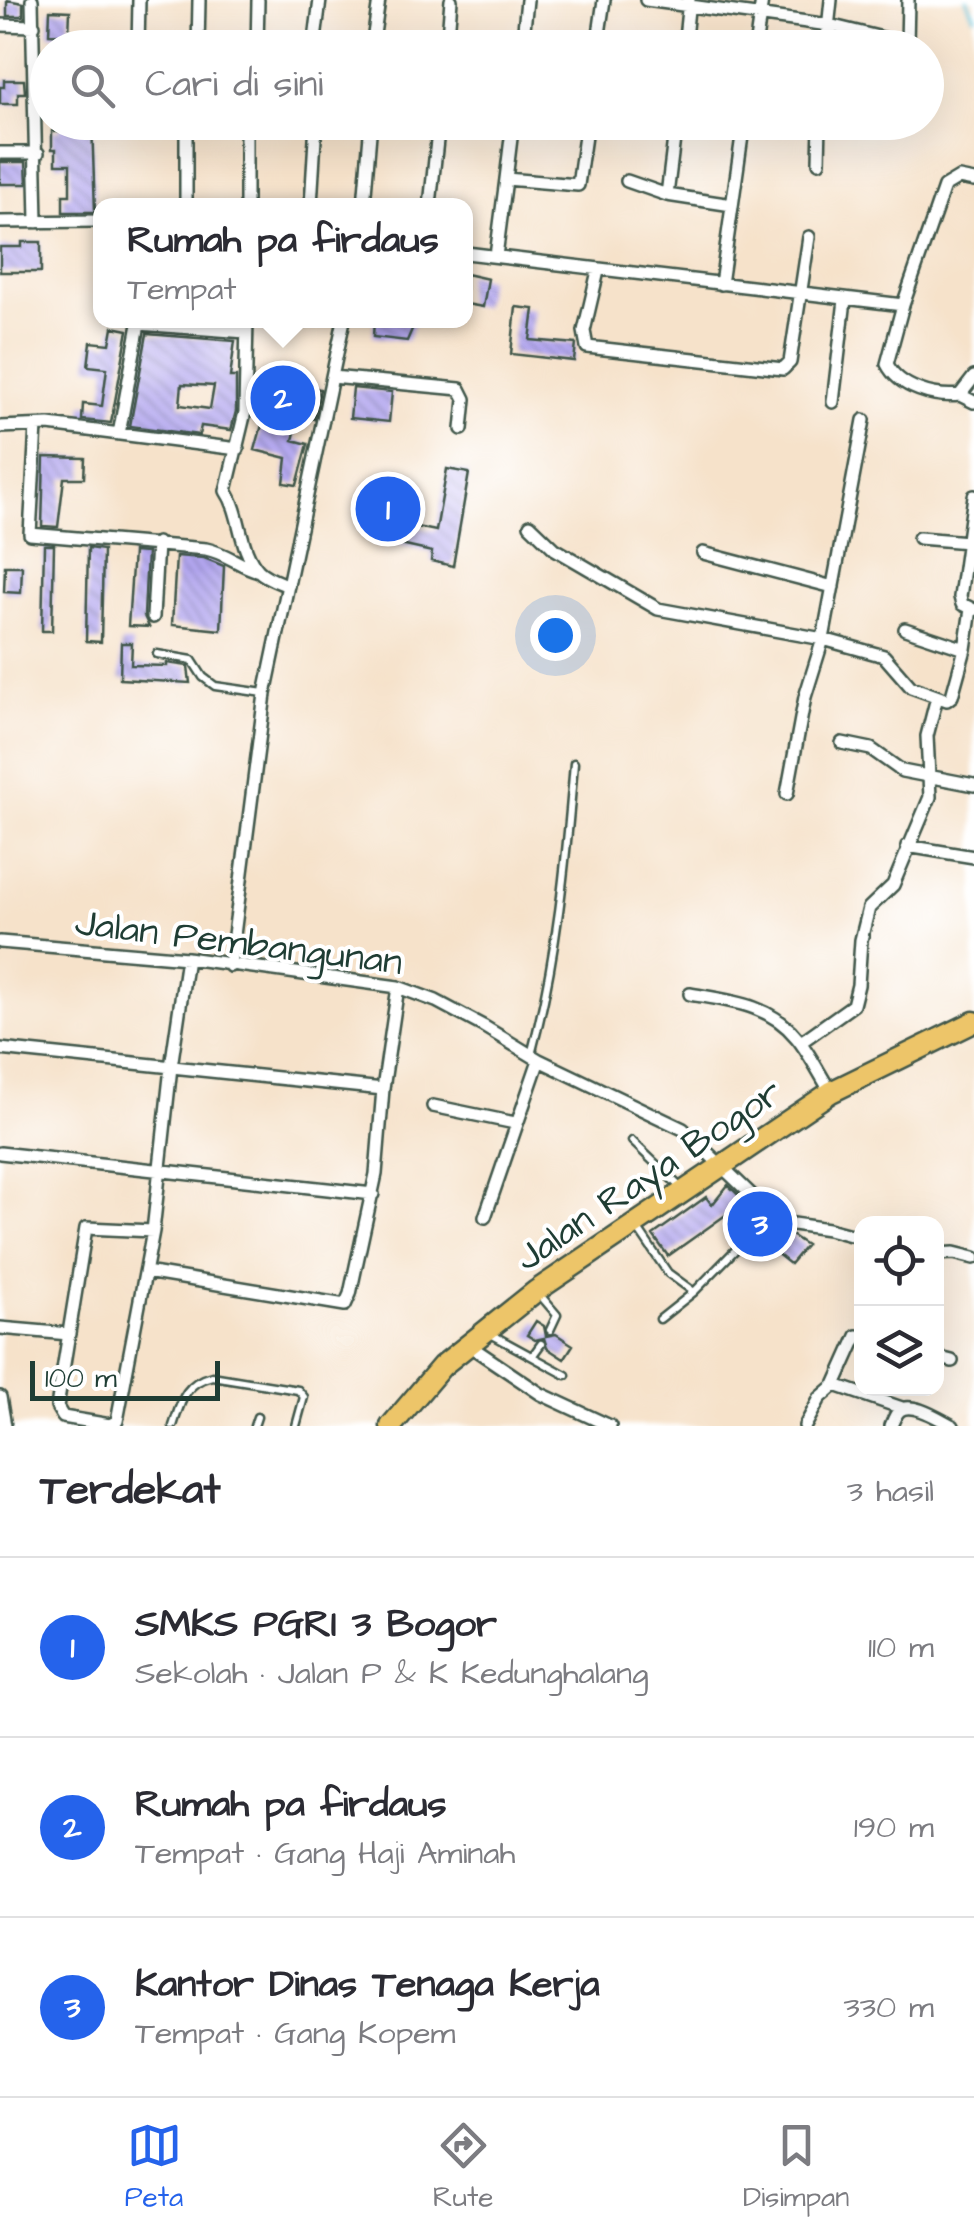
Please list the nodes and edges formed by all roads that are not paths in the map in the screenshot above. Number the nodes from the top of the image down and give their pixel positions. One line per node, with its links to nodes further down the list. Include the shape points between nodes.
1 (32, 0): 17 (street)
2 (139, 0): 20 (street)
3 (199, 0): 21 (street)
4 (258, 0): 22 (street)
5 (320, 0): 23 (street)
6 (379, 0): 24 (street)
7 (451, 0): 25 (street)
8 (527, 0): 26 (street)
9 (604, 0): 27 (street)
10 (646, 0): 14 (street)
11 (762, 0): 15 (street)
12 (830, 0): 18 (street)
13 (908, 0): 32 (street)
14 (689, 4): 15 (street); 28 (street)
15 (759, 18): 18 (street); 29 (street)
16 (0, 25): 17 (street)
17 (34, 26): 19 (street)
18 (829, 26): 30 (street); 31 (street)
19 (34, 30)
20 (138, 30)
21 (198, 30)
22 (257, 30)
23 (316, 30)
24 (375, 30)
25 (448, 30)
26 (524, 30)
27 (600, 30)
28 (686, 30)
29 (757, 30)
30 (828, 30)
31 (846, 30)
32 (907, 30)
33 (38, 140): 45 (street)
34 (186, 140): 51 (street)
35 (246, 140): 52 (street)
36 (315, 140): 53 (street)
37 (370, 140): 54 (street)
38 (437, 140): 55 (street)
39 (511, 140): 47 (street)
40 (584, 140): 47 (street, via 578,185)
41 (674, 140): 50 (street)
42 (741, 140): 56 (street)
43 (820, 140): 46 (street)
44 (0, 153): 45 (street)
45 (38, 153): 59 (street)
46 (819, 162)
47 (506, 179): 62 (street)
48 (627, 181): 50 (street)
49 (974, 182): 67 (street, via 959,178 944,186)
50 (667, 195): 56 (street)
51 (186, 198)
52 (246, 198)
53 (312, 198)
54 (365, 198)
55 (431, 198)
56 (732, 204): 64 (street)
57 (93, 220): 59 (street)
58 (0, 222): 59 (street)
59 (37, 222)
60 (809, 237): 65 (street)
61 (473, 254): 62 (street)
62 (496, 256): 63 (street)
63 (598, 271): 64 (street); 65 (street, via 584,336 587,346 600,350 783,368 790,362)
64 (721, 284): 65 (street)
65 (800, 293): 66 (street)
66 (845, 300): 67 (street); 74 (street)
67 (903, 305): 73 (street, via 891,371 929,392)
68 (138, 328): 80 (street)
69 (247, 328): 81 (street)
70 (342, 328): 71 (street)
71 (332, 377): 79 (street, via 460,389); 89 (street)
72 (974, 378): 73 (street)
73 (960, 394): 75 (street)
74 (833, 402)
75 (974, 402)
76 (864, 420): 90 (street)
77 (36, 426): 78 (street); 80 (street); 86 (street, via 30,534)
78 (0, 427)
79 (462, 429)
80 (120, 434): 81 (street)
81 (238, 449): 88 (street, via 226,491)
82 (974, 496): 85 (street)
83 (530, 525): 94 (street, via 555,548 658,609)
84 (918, 538): 85 (street)
85 (968, 542): 91 (street, via 960,598)
86 (157, 544): 88 (street, via 226,553); 92 (street)
87 (703, 553): 90 (street)
88 (259, 571): 89 (street)
89 (288, 586): 97 (street)
90 (833, 587): 94 (street)
91 (972, 610): 95 (street)
92 (153, 617)
93 (906, 629): 95 (street)
94 (824, 639): 98 (street, via 890,659 906,684); 103 (street, via 805,697)
95 (965, 649): 98 (street, via 950,699)
96 (157, 654): 97 (lane, via 192,660 214,686)
97 (265, 694): 108 (street)
98 (937, 698): 101 (street)
99 (842, 743): 101 (street, via 871,749 902,771)
100 (574, 762): 114 (lane, via 563,896)
101 (928, 775): 102 (street); 104 (street, via 930,797)
102 (974, 784)
103 (787, 794)
104 (907, 846): 105 (street); 112 (street, via 892,884 869,908 852,1006)
105 (974, 858)
106 (0, 942): 107 (street, Jalan Pembangunan)
107 (187, 958): 108 (street, Jalan Pembangunan); 115 (street)
108 (230, 966): 109 (street, Jalan Pembangunan)
109 (398, 988): 114 (street, Jalan Pembangunan, via 452,1009); 116 (street)
110 (690, 994): 112 (street, via 763,1010)
111 (974, 1022): 117 (highway, Jalan Raya Bogor)
112 (801, 1042): 117 (street)
113 (0, 1049): 115 (street)
114 (535, 1058): 119 (street); 122 (street, Jalan Pembangunan, via 684,1129)
115 (171, 1067): 116 (street); 123 (street)
116 (383, 1089): 125 (street)
117 (831, 1092): 122 (highway, Jalan Raya Bogor)
118 (432, 1106): 119 (street)
119 (515, 1123): 126 (street)
120 (632, 1140): 124 (lane)
121 (0, 1153): 123 (street)
122 (722, 1167): 124 (highway, Jalan Raya Bogor); 129 (street, Jalan Pembangunan, via 786,1224)
123 (160, 1170): 125 (street); 128 (street)
124 (685, 1192): 127 (highway, Jalan Raya Bogor)
125 (372, 1194): 133 (street, via 350,1294 341,1306)
126 (486, 1217)
127 (636, 1225): 134 (highway, Jalan Raya Bogor); 135 (lane, via 668,1273)
128 (153, 1231): 133 (street); 139 (street, via 86,1228)
129 (854, 1236)
130 (745, 1240): 135 (lane)
131 (944, 1254): 132 (street)
132 (974, 1258)
133 (146, 1272): 139 (street, via 114,1425 58,1413)
134 (536, 1291): 138 (lane, via 557,1316); 140 (highway, Jalan Raya Bogor)
135 (694, 1292): 136 (lane)
136 (660, 1319)
137 (0, 1328): 139 (street)
138 (550, 1330)
139 (69, 1334)
140 (475, 1337): 143 (lane); 155 (highway, Jalan Raya Bogor); 156 (street, via 541,1394)
141 (854, 1340): 147 (street)
142 (541, 1344): 143 (lane)
143 (532, 1355): 146 (lane)
144 (944, 1359): 145 (street)
145 (952, 1361)
146 (566, 1375)
147 (834, 1385): 149 (street); 157 (street)
148 (0, 1397): 151 (street)
149 (902, 1408): 158 (street); 159 (street)
150 (257, 1416): 153 (lane)
151 (5, 1426)
152 (173, 1426): 154 (lane, via 184,1392 212,1376 298,1390 304,1397)
153 (254, 1426)
154 (296, 1426)
155 (391, 1426)
156 (610, 1426)
157 (805, 1426)
158 (891, 1426)
159 (953, 1426)

